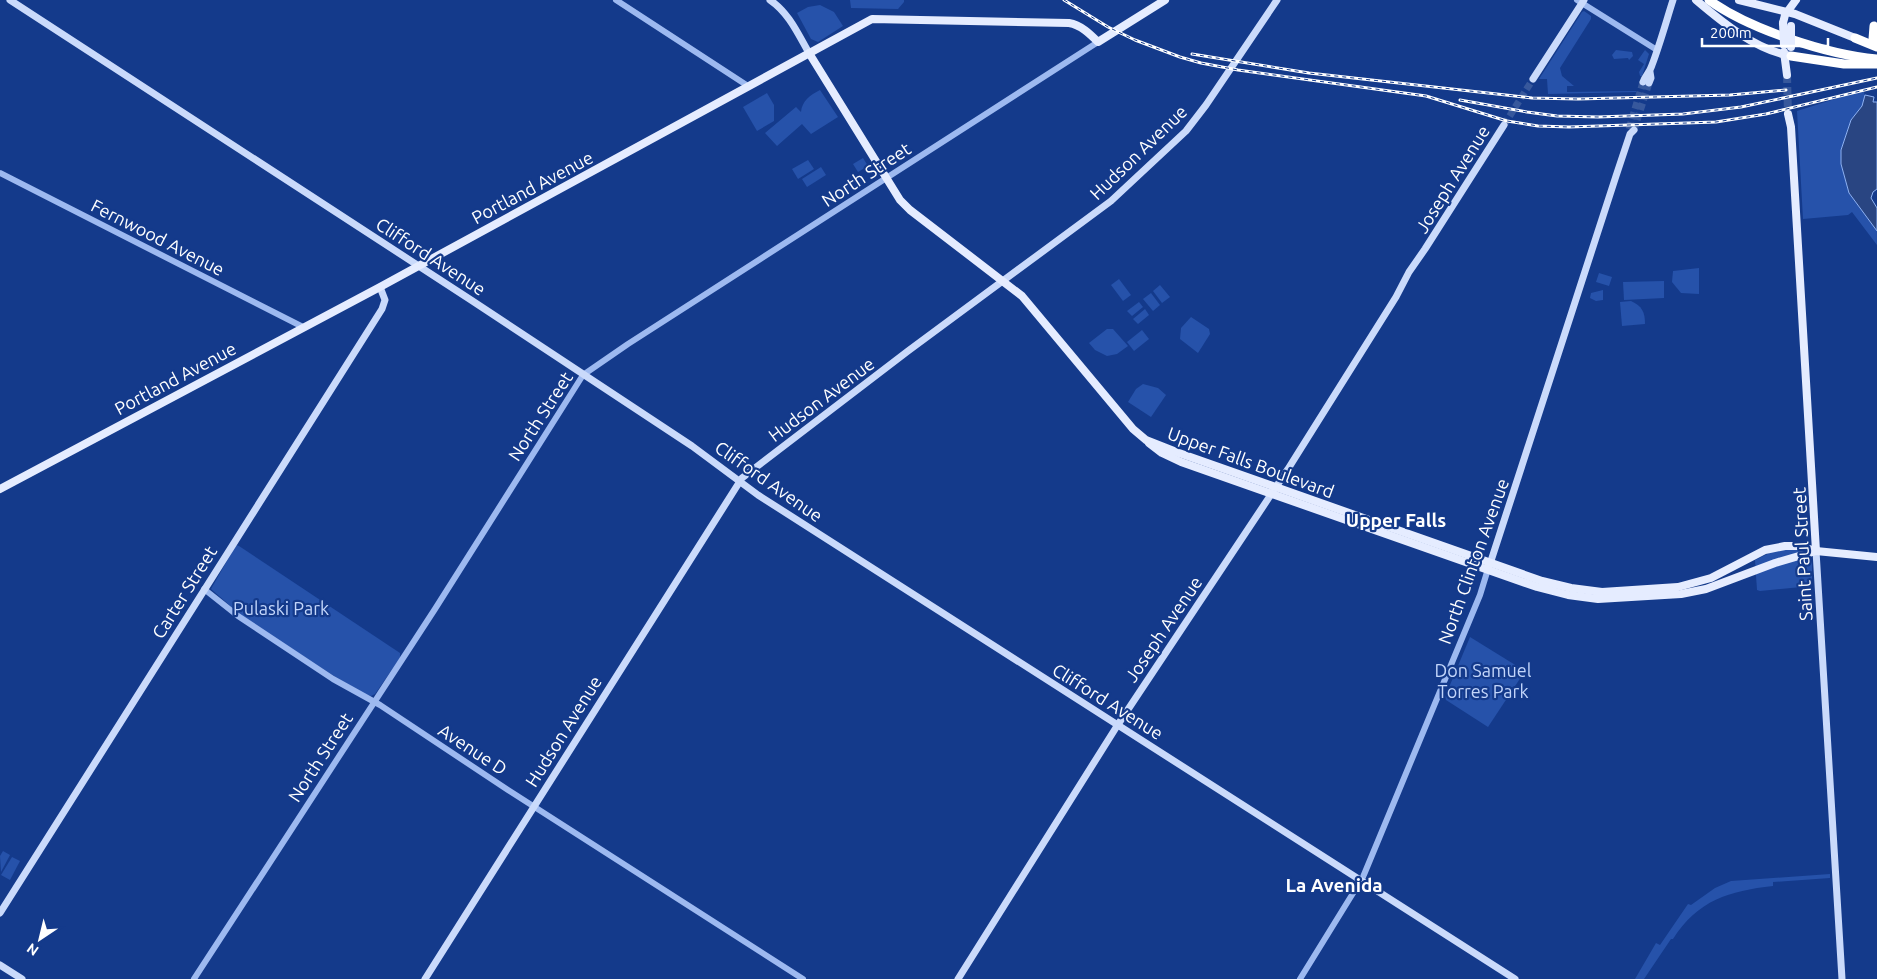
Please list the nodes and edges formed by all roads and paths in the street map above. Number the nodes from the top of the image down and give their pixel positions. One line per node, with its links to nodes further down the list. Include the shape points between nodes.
1 (10, 0): 35 (main road, Clifford Avenue)
2 (616, 0): 29 (street)
3 (770, 0): 23 (main road, via 789,19)
4 (1165, 0): 18 (main road, North Street)
5 (1276, 0): 36 (main road, Hudson Avenue, via 1186,131 1111,201)
6 (1667, 0): 15 (main road)
7 (1673, 0): 15 (main road)
8 (1696, 0): 21 (main road, via 1756,43)
9 (1709, 0): 24 (highway, via 1734,16 1770,31 1836,52)
10 (1719, 0): 22 (highway, via 1778,28 1837,46)
11 (1739, 0): 14 (main road)
12 (1796, 0): 14 (main road)
13 (1581, 1): 20 (street); 27 (main road)
14 (1787, 12): 17 (main road); 21 (main road, bridge, via 1791,26); 21 (main road, bridge, via 1783,23)
15 (1667, 20): 20 (main road)
16 (1874, 26): 19 (highway, via 1873,39)
17 (1855, 38): 19 (highway)
18 (1098, 42): 23 (main road, Portland Avenue, via 1086,31 1069,23 872,19); 34 (street, North Street)
19 (1877, 46)
20 (1657, 50): 28 (main road, via 1650,72 1645,77)
21 (1788, 51): 25 (highway, via 1844,64); 26 (main road)
22 (1877, 53)
23 (810, 54): 29 (main road, Portland Avenue); 34 (main road, Upper Falls Boulevard)
24 (1877, 59)
25 (1877, 64)
26 (1789, 75)
27 (1533, 80)
28 (1646, 83)
29 (748, 86): 35 (main road, Portland Avenue)
30 (1791, 113): 43 (main road, Saint Paul Street)
31 (1504, 125): 42 (main road, Joseph Avenue)
32 (1631, 131): 45 (main road, North Clinton Avenue)
33 (0, 173): 38 (street, Fernwood Avenue)
34 (887, 179): 36 (main road, Upper Falls Boulevard, via 905,205); 39 (street, North Street)
35 (419, 266): 37 (main road, Portland Avenue); 39 (main road, Clifford Avenue)
36 (1004, 281): 40 (main road, Hudson Avenue); 42 (main road, Upper Falls Boulevard, via 1027,301 1120,415 1146,440)
37 (380, 287): 38 (main road, Portland Avenue); 46 (main road, Carter Street, via 385,300 382,309)
38 (303, 327): 41 (main road, Portland Avenue)
39 (583, 375): 40 (main road, Clifford Avenue, via 692,446); 47 (street, North Street)
40 (739, 482): 48 (main road, Clifford Avenue); 49 (main road, Hudson Avenue)
41 (0, 489)
42 (1274, 490): 45 (main road, Upper Falls Boulevard); 48 (main road, Joseph Avenue)
43 (1816, 551): 44 (main road); 45 (main road, Upper Falls Boulevard, via 1798,546 1773,548 1696,583 1609,592 1564,587); 45 (main road, Upper Falls Boulevard, via 1775,562 1699,591 1621,598 1561,594); 60 (main road, Saint Paul Street)
44 (1877, 557)
45 (1490, 566): 50 (street, North Clinton Avenue)
46 (204, 589): 47 (street, Avenue D, via 251,625); 51 (main road, Carter Street)
47 (374, 702): 49 (street, Avenue D); 54 (street, North Street)
48 (1117, 726): 50 (main road, Clifford Avenue); 57 (main road, Joseph Avenue)
49 (534, 806): 55 (main road, Hudson Avenue); 56 (street, Avenue D)
50 (1361, 882): 58 (street, North Clinton Avenue); 59 (main road, Clifford Avenue)
51 (0, 913)
52 (0, 965): 53 (main road)
53 (22, 979)
54 (194, 979)
55 (425, 979)
56 (803, 979)
57 (958, 979)
58 (1300, 979)
59 (1515, 979)
60 (1842, 979)

